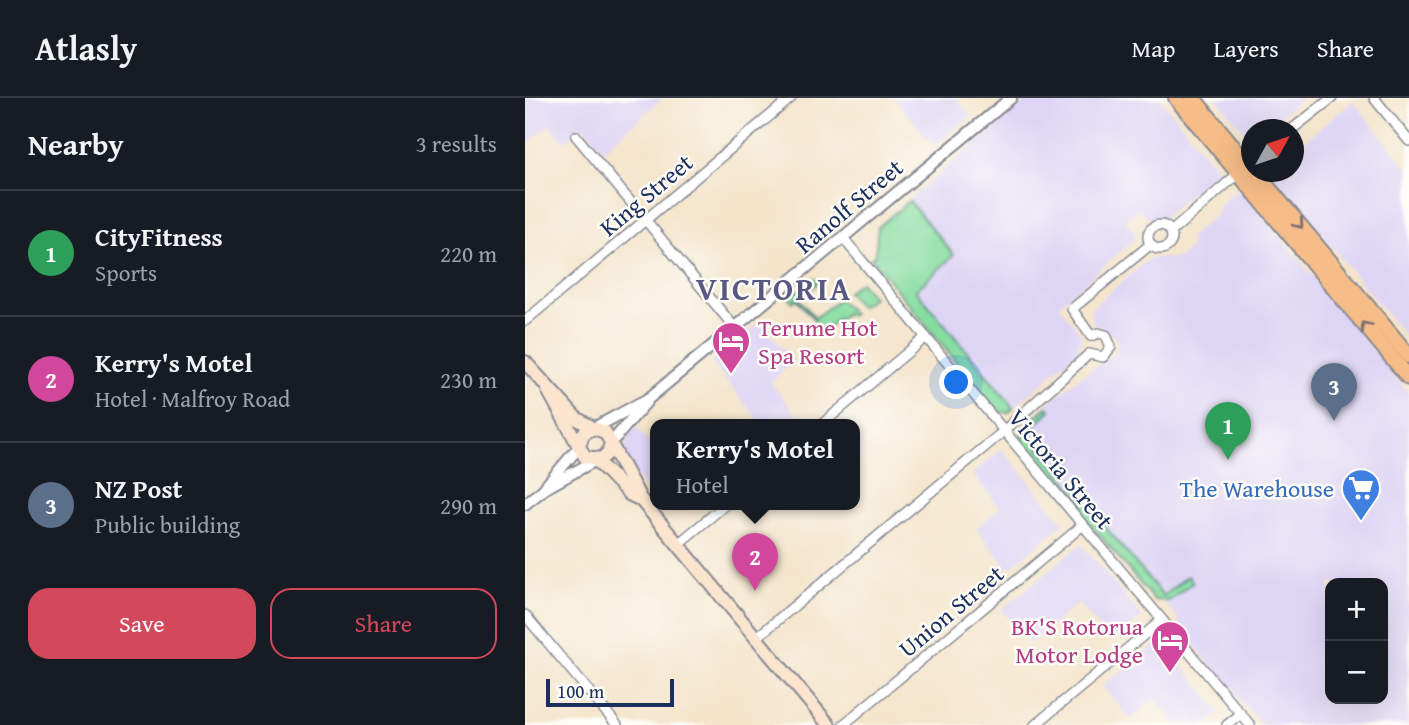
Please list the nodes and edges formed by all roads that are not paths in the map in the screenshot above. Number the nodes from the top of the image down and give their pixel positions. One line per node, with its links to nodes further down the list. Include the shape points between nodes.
1 (791, 98): 15 (street, King Street)
2 (1011, 98): 17 (street, Ranolf Street)
3 (1176, 98): 11 (main road)
4 (1193, 98): 10 (main road)
5 (1332, 98): 7 (street)
6 (1374, 98): 9 (street)
7 (1304, 120)
8 (576, 136): 15 (street)
9 (1409, 141)
10 (1241, 158)
11 (1241, 160)
12 (1241, 175): 16 (street)
13 (1260, 182): 26 (main road, one-way to 13)
14 (1261, 182): 24 (main road, one-way to 24)
15 (645, 221): 19 (street, King Street); 20 (street)
16 (1171, 232): 18 (street, via 1166,247); 18 (street, via 1160,226 1152,229 1147,236)
17 (843, 238): 20 (street, Ranolf Street); 22 (street, Victoria Street)
18 (1151, 244): 21 (street, via 1072,309)
19 (525, 321)
20 (735, 328): 28 (street, Ranolf Street)
21 (1091, 336): 23 (street, via 1086,345); 23 (street, via 1106,335 1111,347 1103,356)
22 (926, 337): 29 (street); 31 (street, Victoria Street)
23 (1089, 354): 31 (street)
24 (1409, 356)
25 (525, 362): 27 (main road)
26 (1409, 378)
27 (548, 390): 30 (main road, via 576,418); 33 (main road)
28 (648, 399): 30 (street, Ranolf Street); 32 (street, Ranolf Street)
29 (828, 419)
30 (594, 428): 32 (main road, via 605,432); 33 (main road, via 583,434)
31 (1004, 430): 39 (street, Victoria Street); 43 (street)
32 (611, 443): 34 (main road, via 605,457); 36 (main road)
33 (579, 446): 34 (main road, via 585,457); 35 (street)
34 (596, 460): 35 (street); 36 (main road)
35 (544, 489): 37 (street)
36 (641, 500): 40 (main road)
37 (525, 504)
38 (719, 510): 40 (street)
39 (1083, 525): 42 (street, Victoria Street); 47 (street, Union Street)
40 (678, 544): 43 (main road)
41 (525, 615): 45 (street)
42 (1162, 620): 44 (street, Victoria Street); 48 (street)
43 (756, 638): 46 (main road)
44 (1241, 714): 49 (street); 50 (street, Victoria Street)
45 (617, 725)
46 (829, 725)
47 (843, 725)
48 (1035, 725)
49 (1227, 725)
50 (1250, 725)

